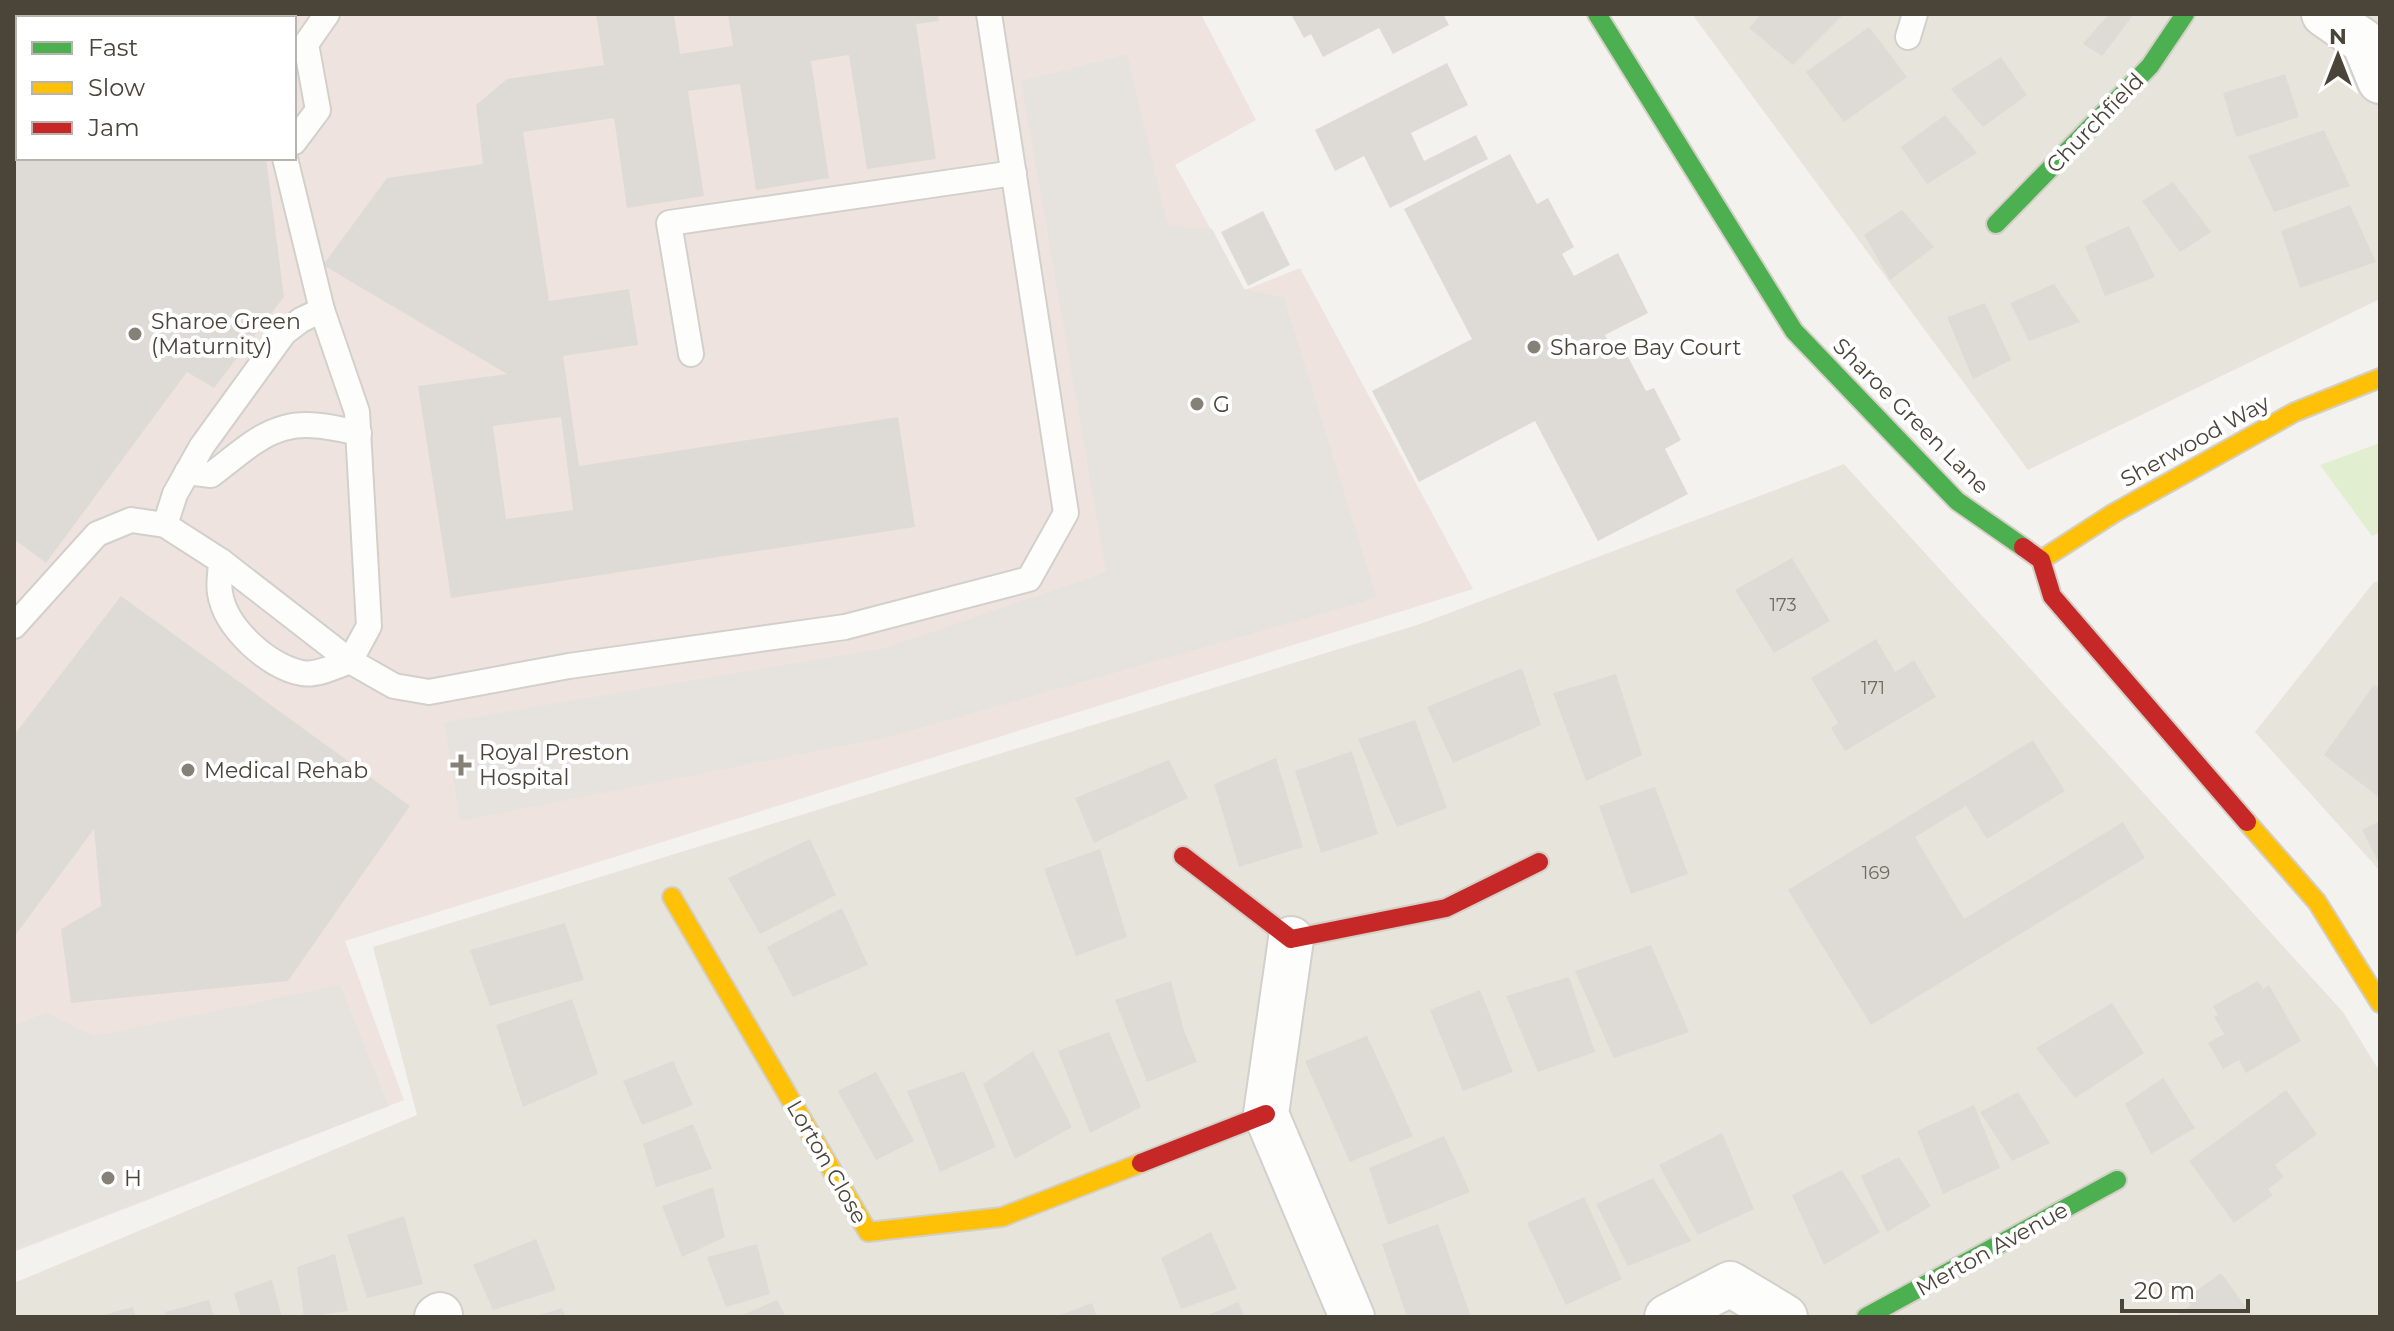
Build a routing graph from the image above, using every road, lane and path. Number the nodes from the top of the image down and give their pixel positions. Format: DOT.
graph roads {
  1 [pos="327,14"];
  2 [pos="989,14"];
  3 [pos="1597,14"];
  4 [pos="2185,14"];
  5 [pos="2324,14"];
  6 [pos="300,42"];
  7 [pos="2375,54"];
  8 [pos="296,139"];
  9 [pos="285,160"];
  10 [pos="1014,173"];
  11 [pos="1996,224"];
  12 [pos="322,310"];
  13 [pos="691,354"];
  14 [pos="2380,378"];
  15 [pos="359,433"];
  16 [pos="187,472"];
  17 [pos="165,525"];
  18 [pos="2041,560"];
  19 [pos="221,561"];
  20 [pos="14,626"];
  21 [pos="350,661"];
  22 [pos="1183,856"];
  23 [pos="1539,862"];
  24 [pos="672,897"];
  25 [pos="1291,939"];
  26 [pos="2380,1003"];
  27 [pos="1266,1114"];
  28 [pos="2117,1180"];
  29 [pos="1352,1317"];
  30 [pos="1667,1317"];
  31 [pos="1785,1317"];
  32 [pos="1866,1317"];
  1 -- 6 [label="lane"];
  2 -- 10 [label="lane"];
  3 -- 18 [label="street, Sharoe Green Lane"];
  4 -- 11 [label="street, Churchfield"];
  5 -- 7 [label="street"];
  6 -- 8 [label="lane"];
  9 -- 12 [label="lane"];
  10 -- 13 [label="lane"];
  10 -- 21 [label="lane"];
  12 -- 15 [label="lane"];
  12 -- 16 [label="lane"];
  14 -- 18 [label="street, Sherwood Way"];
  15 -- 16 [label="lane"];
  15 -- 21 [label="lane"];
  16 -- 17 [label="lane"];
  17 -- 19 [label="lane"];
  17 -- 20 [label="lane"];
  18 -- 26 [label="street"];
  19 -- 21 [label="lane"];
  19 -- 21 [label="lane"];
  22 -- 25 [label="street"];
  23 -- 25 [label="street"];
  24 -- 27 [label="street, Lorton Close"];
  25 -- 27 [label="street"];
  27 -- 29 [label="street"];
  28 -- 32 [label="street, Merton Avenue"];
  30 -- 31 [label="street"];
}
